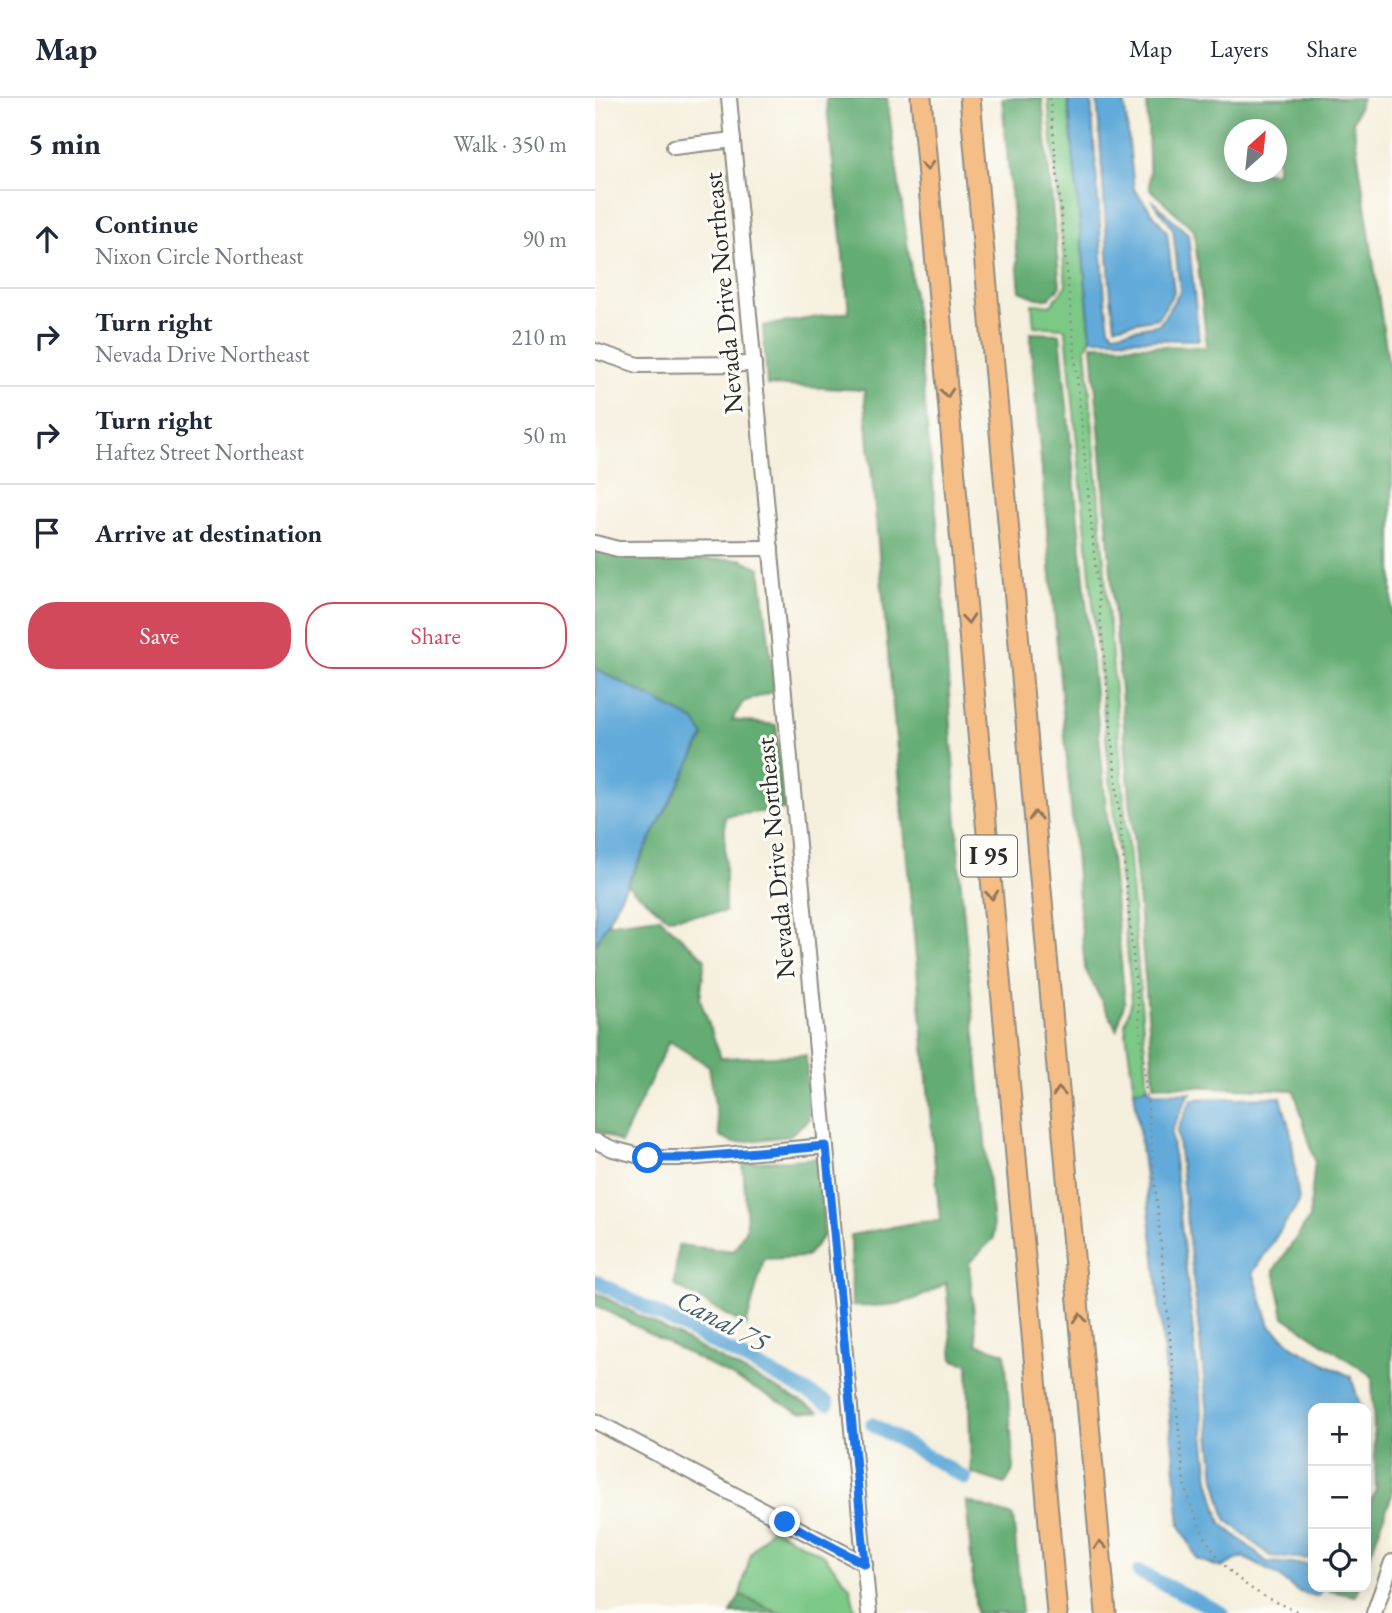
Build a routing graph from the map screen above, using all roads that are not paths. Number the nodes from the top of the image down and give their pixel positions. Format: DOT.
graph roads {
  1 [pos="729,98"];
  2 [pos="921,98"];
  3 [pos="970,98"];
  4 [pos="733,140"];
  5 [pos="674,147"];
  6 [pos="595,351"];
  7 [pos="754,364"];
  8 [pos="595,543"];
  9 [pos="771,548"];
  10 [pos="595,1140"];
  11 [pos="826,1146"];
  12 [pos="595,1421"];
  13 [pos="1392,1562"];
  14 [pos="865,1564"];
  15 [pos="869,1613"];
  16 [pos="1057,1613"];
  17 [pos="1106,1613"];
  18 [pos="1374,1613"];
  1 -- 4 [label="street, Nevada Drive Northeast"];
  2 -- 16 [label="highway, I 95, one-way"];
  17 -- 3 [label="highway, I 95, one-way"];
  4 -- 5 [label="street"];
  4 -- 7 [label="street, Nevada Drive Northeast"];
  6 -- 7 [label="street"];
  7 -- 9 [label="street, Nevada Drive Northeast"];
  8 -- 9 [label="street"];
  9 -- 11 [label="street, Nevada Drive Northeast"];
  10 -- 11 [label="street"];
  11 -- 14 [label="street, Nevada Drive Northeast"];
  12 -- 14 [label="street"];
  13 -- 18 [label="street"];
  14 -- 15 [label="street, Nevada Drive Northeast"];
}
